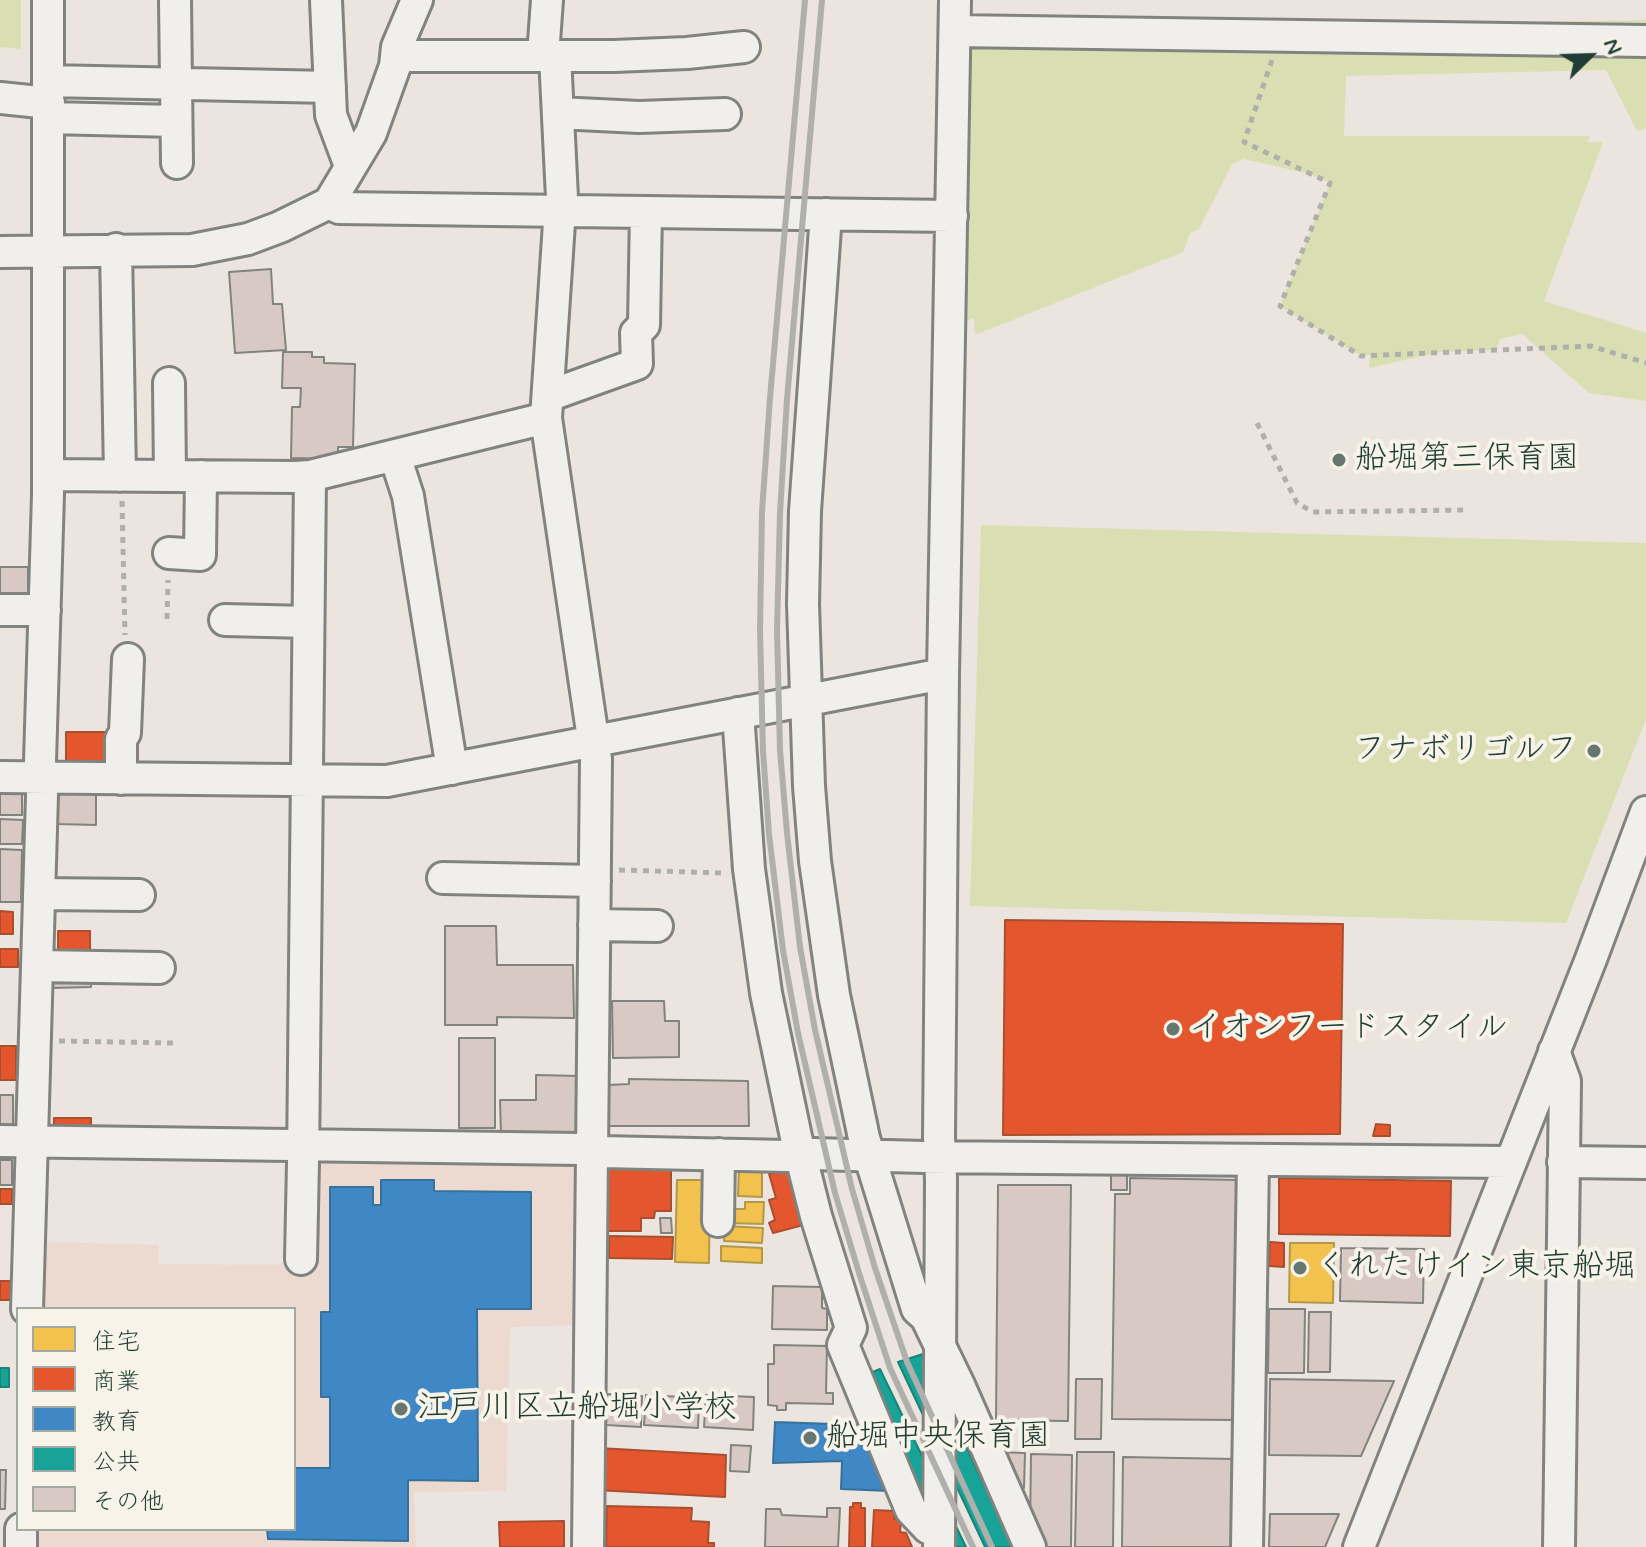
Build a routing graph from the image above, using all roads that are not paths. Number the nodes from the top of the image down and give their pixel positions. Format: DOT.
graph roads {
  1 [pos="48,0"];
  2 [pos="175,0"];
  3 [pos="326,0"];
  4 [pos="417,0"];
  5 [pos="547,0"];
  6 [pos="955,0"];
  7 [pos="955,31"];
  8 [pos="1646,41"];
  9 [pos="744,47"];
  10 [pos="396,56"];
  11 [pos="549,56"];
  12 [pos="176,84"];
  13 [pos="330,87"];
  14 [pos="0,98"];
  15 [pos="48,101"];
  16 [pos="558,113"];
  17 [pos="725,114"];
  18 [pos="176,121"];
  19 [pos="177,163"];
  20 [pos="350,166"];
  21 [pos="329,203"];
  22 [pos="560,211"];
  23 [pos="646,212"];
  24 [pos="826,214"];
  25 [pos="952,216"];
  26 [pos="116,249"];
  27 [pos="48,251"];
  28 [pos="0,252"];
  29 [pos="169,383"];
  30 [pos="547,407"];
  31 [pos="395,456"];
  32 [pos="48,475"];
  33 [pos="120,476"];
  34 [pos="170,476"];
  35 [pos="201,476"];
  36 [pos="310,476"];
  37 [pos="169,553"];
  38 [pos="0,610"];
  39 [pos="45,610"];
  40 [pos="225,620"];
  41 [pos="308,622"];
  42 [pos="128,659"];
  43 [pos="943,674"];
  44 [pos="805,700"];
  45 [pos="738,713"];
  46 [pos="594,741"];
  47 [pos="452,769"];
  48 [pos="0,777"];
  49 [pos="41,778"];
  50 [pos="121,779"];
  51 [pos="307,780"];
  52 [pos="1646,812"];
  53 [pos="595,876"];
  54 [pos="443,878"];
  55 [pos="39,894"];
  56 [pos="139,895"];
  57 [pos="594,925"];
  58 [pos="657,926"];
  59 [pos="37,966"];
  60 [pos="159,968"];
  61 [pos="1554,1051"];
  62 [pos="0,1141"];
  63 [pos="32,1142"];
  64 [pos="303,1145"];
  65 [pos="592,1151"];
  66 [pos="719,1154"];
  67 [pos="800,1155"];
  68 [pos="869,1155"];
  69 [pos="939,1157"];
  70 [pos="1253,1160"];
  71 [pos="1510,1162"];
  72 [pos="1563,1162"];
  73 [pos="1646,1163"];
  74 [pos="718,1221"];
  75 [pos="301,1259"];
  76 [pos="27,1307"];
  77 [pos="940,1347"];
  78 [pos="939,1538"];
  79 [pos="588,1547"];
  80 [pos="1030,1547"];
  81 [pos="1247,1547"];
  82 [pos="1359,1547"];
  83 [pos="1559,1547"];
  1 -- 15 [label="street"];
  2 -- 12 [label="street"];
  3 -- 13 [label="street"];
  4 -- 10 [label="street"];
  5 -- 11 [label="street"];
  6 -- 7 [label="street"];
  7 -- 8 [label="street"];
  7 -- 25 [label="street"];
  9 -- 11 [label="street"];
  10 -- 11 [label="street"];
  10 -- 20 [label="street"];
  11 -- 16 [label="street"];
  12 -- 13 [label="street"];
  12 -- 15 [label="street"];
  12 -- 18 [label="street"];
  13 -- 20 [label="street"];
  14 -- 15 [label="street"];
  15 -- 18 [label="street"];
  15 -- 27 [label="street"];
  16 -- 17 [label="street"];
  16 -- 22 [label="street"];
  18 -- 19 [label="street"];
  20 -- 21 [label="street"];
  21 -- 22 [label="street"];
  21 -- 26 [label="street"];
  22 -- 23 [label="street"];
  22 -- 30 [label="street"];
  23 -- 24 [label="street"];
  23 -- 30 [label="street"];
  24 -- 25 [label="street"];
  24 -- 44 [label="street"];
  25 -- 43 [label="street"];
  26 -- 27 [label="street"];
  26 -- 33 [label="street"];
  27 -- 28 [label="street"];
  27 -- 32 [label="street"];
  29 -- 34 [label="street"];
  30 -- 31 [label="street"];
  30 -- 46 [label="street"];
  31 -- 36 [label="street"];
  31 -- 47 [label="street"];
  32 -- 33 [label="street"];
  32 -- 39 [label="street"];
  33 -- 34 [label="street"];
  34 -- 35 [label="street"];
  35 -- 36 [label="street"];
  35 -- 37 [label="street"];
  36 -- 41 [label="street"];
  38 -- 39 [label="street"];
  39 -- 49 [label="street"];
  40 -- 41 [label="street"];
  41 -- 51 [label="street"];
  42 -- 50 [label="street"];
  43 -- 44 [label="street"];
  43 -- 69 [label="street"];
  44 -- 45 [label="street"];
  44 -- 68 [label="street"];
  45 -- 46 [label="street"];
  45 -- 67 [label="street"];
  46 -- 47 [label="street"];
  46 -- 53 [label="street"];
  47 -- 51 [label="street"];
  48 -- 49 [label="street"];
  49 -- 50 [label="street"];
  49 -- 55 [label="street"];
  50 -- 51 [label="street"];
  51 -- 64 [label="street"];
  52 -- 61 [label="street"];
  53 -- 54 [label="street"];
  53 -- 57 [label="street"];
  55 -- 56 [label="street"];
  55 -- 59 [label="street"];
  57 -- 58 [label="street"];
  57 -- 65 [label="street"];
  59 -- 60 [label="street"];
  59 -- 63 [label="street"];
  61 -- 71 [label="street"];
  61 -- 72 [label="street"];
  62 -- 63 [label="street"];
  63 -- 64 [label="street"];
  63 -- 76 [label="street"];
  64 -- 65 [label="street"];
  64 -- 75 [label="street"];
  65 -- 66 [label="street"];
  65 -- 79 [label="street"];
  66 -- 67 [label="street"];
  66 -- 74 [label="street"];
  67 -- 68 [label="street"];
  67 -- 78 [label="street"];
  68 -- 69 [label="street"];
  68 -- 77 [label="street"];
  69 -- 70 [label="street"];
  69 -- 77 [label="street"];
  70 -- 71 [label="street"];
  70 -- 81 [label="street"];
  71 -- 82 [label="street"];
  72 -- 73 [label="street"];
  72 -- 83 [label="street"];
  77 -- 78 [label="street"];
  77 -- 80 [label="street"];
}
